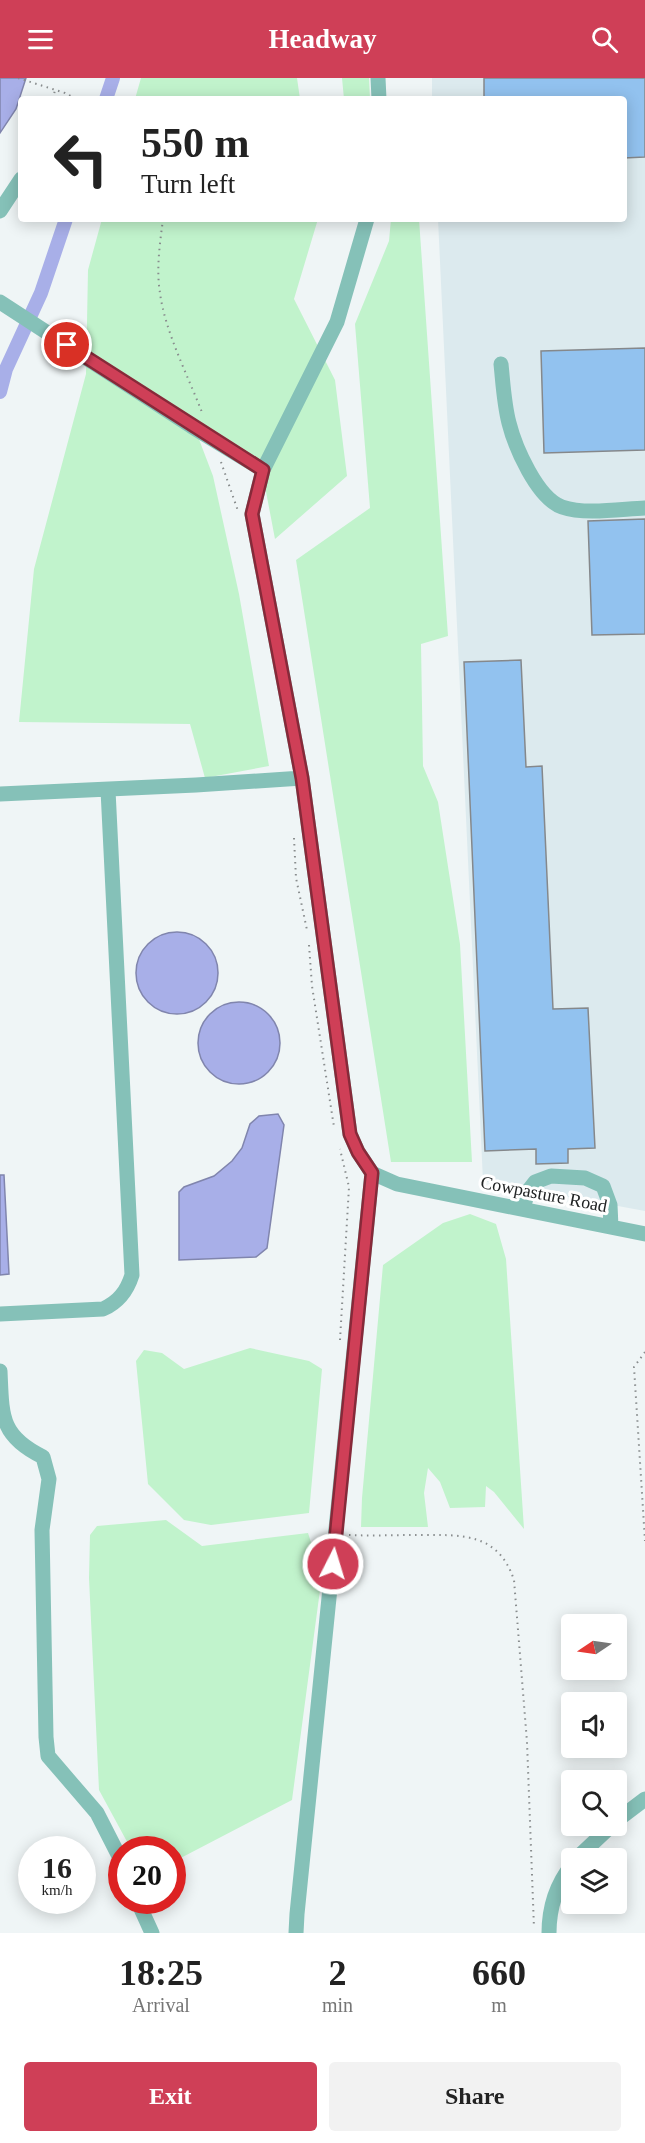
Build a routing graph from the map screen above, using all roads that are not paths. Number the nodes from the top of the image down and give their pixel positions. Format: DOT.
graph roads {
  1 [pos="378,78"];
  2 [pos="379,96"];
  3 [pos="18,184"];
  4 [pos="0,211"];
  5 [pos="366,222"];
  6 [pos="6,306"];
  7 [pos="501,364"];
  8 [pos="263,470"];
  9 [pos="645,508"];
  10 [pos="302,778"];
  11 [pos="108,790"];
  12 [pos="0,794"];
  13 [pos="372,1173"];
  14 [pos="523,1209"];
  15 [pos="611,1227"];
  16 [pos="645,1234"];
  17 [pos="0,1314"];
  18 [pos="0,1371"];
  19 [pos="645,1799"];
  20 [pos="627,1813"];
  21 [pos="109,1836"];
  22 [pos="600,1836"];
  23 [pos="588,1848"];
  24 [pos="561,1882"];
  25 [pos="143,1914"];
  26 [pos="152,1933"];
  27 [pos="296,1933"];
  28 [pos="549,1933"];
  1 -- 2 [label="street"];
  3 -- 4 [label="street"];
  5 -- 8 [label="street"];
  6 -- 8 [label="street"];
  7 -- 9 [label="street"];
  8 -- 10 [label="street"];
  10 -- 11 [label="street"];
  10 -- 13 [label="street"];
  11 -- 12 [label="street"];
  11 -- 17 [label="street"];
  13 -- 14 [label="street, Cowpasture Road"];
  13 -- 27 [label="street"];
  14 -- 15 [label="street, Cowpasture Road"];
  14 -- 15 [label="street"];
  15 -- 16 [label="street, Cowpasture Road"];
  18 -- 21 [label="street"];
  19 -- 20 [label="street"];
  22 -- 23 [label="street"];
  24 -- 28 [label="street"];
  25 -- 26 [label="street"];
}
